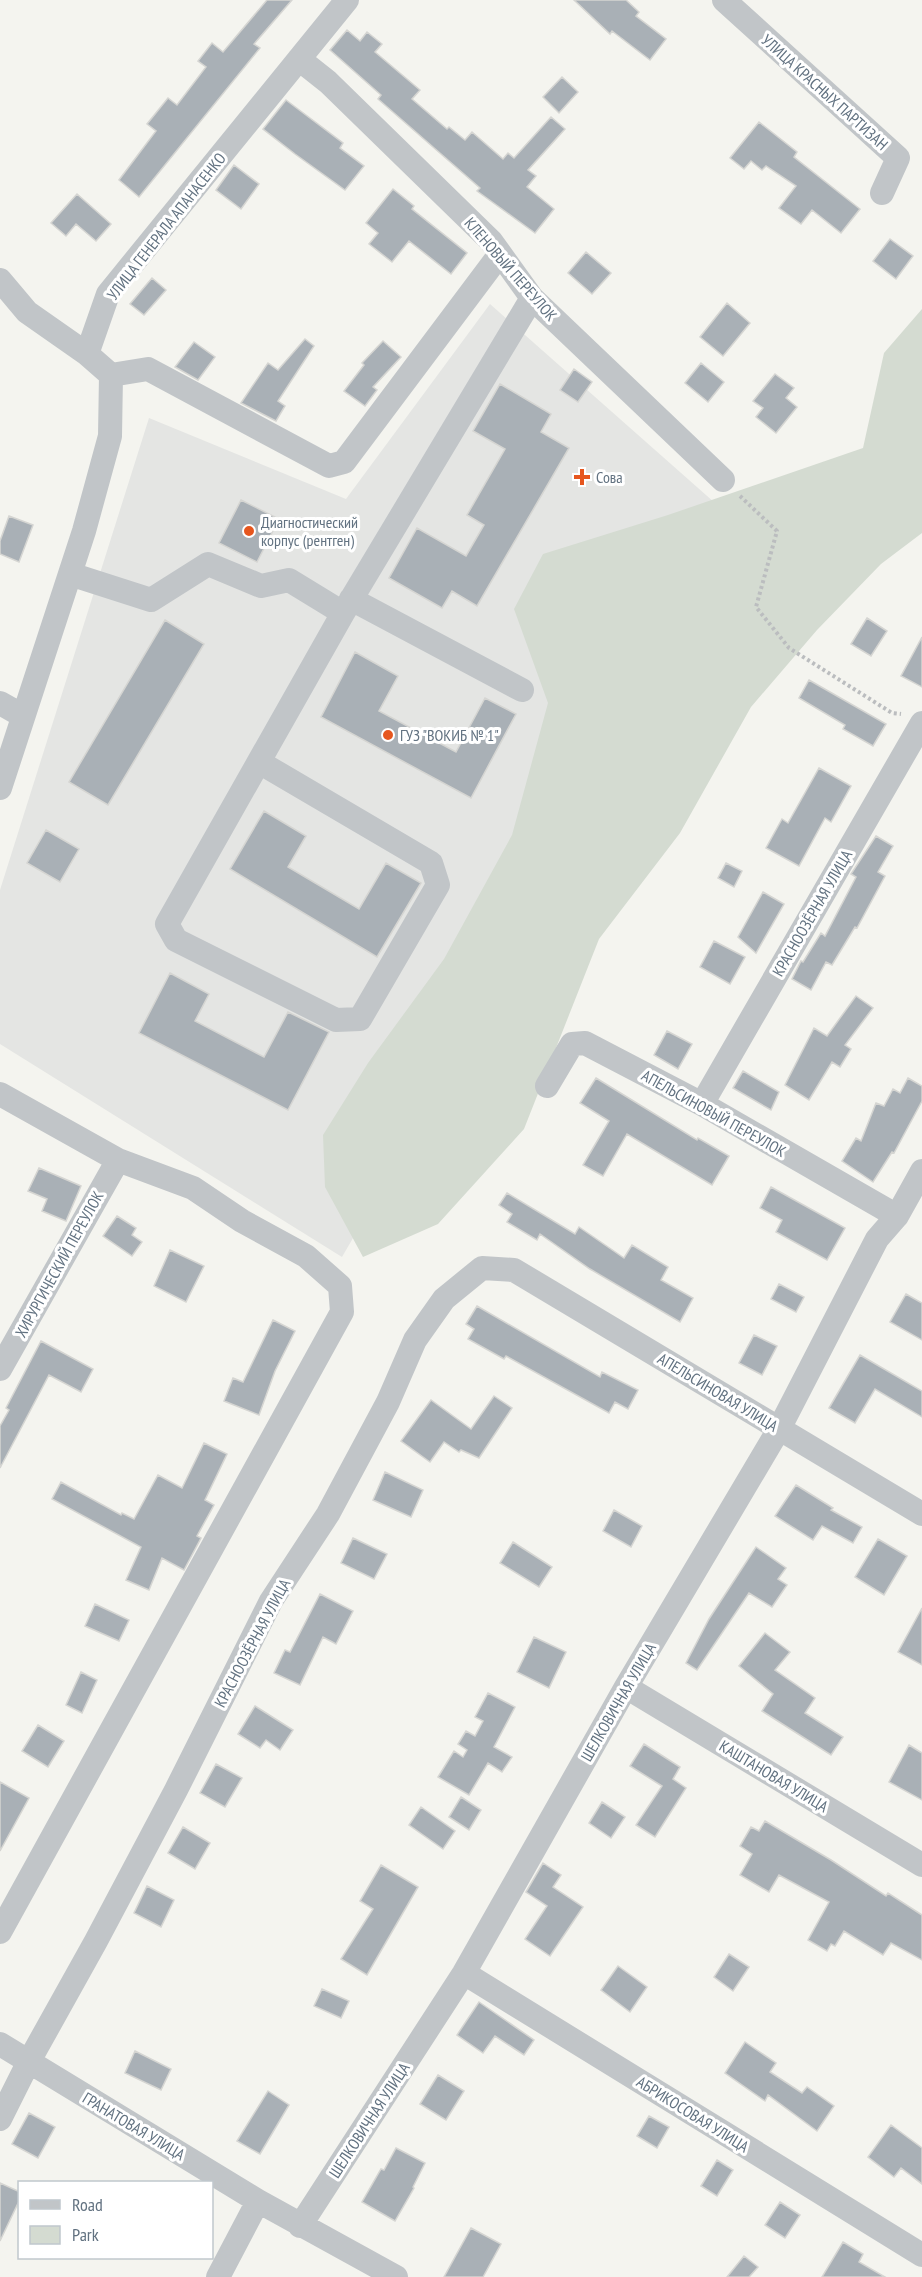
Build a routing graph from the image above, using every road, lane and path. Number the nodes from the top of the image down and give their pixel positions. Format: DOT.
graph roads {
  1 [pos="347,0"];
  2 [pos="724,0"];
  3 [pos="299,58"];
  4 [pos="882,193"];
  5 [pos="500,254"];
  6 [pos="0,280"];
  7 [pos="532,298"];
  8 [pos="87,354"];
  9 [pos="111,375"];
  10 [pos="723,480"];
  11 [pos="70,574"];
  12 [pos="347,606"];
  13 [pos="522,690"];
  14 [pos="0,703"];
  15 [pos="23,716"];
  16 [pos="917,720"];
  17 [pos="259,762"];
  18 [pos="0,789"];
  19 [pos="547,1086"];
  20 [pos="0,1094"];
  21 [pos="702,1104"];
  22 [pos="118,1160"];
  23 [pos="922,1172"];
  24 [pos="897,1216"];
  25 [pos="514,1270"];
  26 [pos="0,1369"];
  27 [pos="779,1429"];
  28 [pos="922,1514"];
  29 [pos="626,1687"];
  30 [pos="922,1865"];
  31 [pos="0,1932"];
  32 [pos="464,1973"];
  33 [pos="0,2044"];
  34 [pos="28,2063"];
  35 [pos="0,2119"];
  36 [pos="258,2201"];
  37 [pos="300,2226"];
  38 [pos="922,2255"];
  39 [pos="218,2277"];
  40 [pos="396,2277"];
  1 -- 3 [label="street, УЛИЦА ГЕНЕРАЛА АПАНАСЕНКО"];
  2 -- 4 [label="street, УЛИЦА КРАСНЫХ ПАРТИЗАН"];
  3 -- 5 [label="street, КЛЕНОВЫЙ ПЕРЕУЛОК"];
  3 -- 8 [label="street, УЛИЦА ГЕНЕРАЛА АПАНАСЕНКО"];
  5 -- 7 [label="street, КЛЕНОВЫЙ ПЕРЕУЛОК"];
  5 -- 9 [label="street"];
  6 -- 8 [label="street"];
  7 -- 10 [label="street, КЛЕНОВЫЙ ПЕРЕУЛОК"];
  7 -- 12 [label="street"];
  8 -- 9 [label="street"];
  9 -- 11 [label="street"];
  10 -- 16 [label="path"];
  11 -- 12 [label="street"];
  11 -- 15 [label="street"];
  12 -- 13 [label="street"];
  12 -- 17 [label="street"];
  14 -- 15 [label="street"];
  15 -- 18 [label="street"];
  16 -- 21 [label="street, КРАСНООЗЁРНАЯ УЛИЦА"];
  17 -- 17 [label="street"];
  19 -- 21 [label="street, АПЕЛЬСИНОВЫЙ ПЕРЕУЛОК"];
  20 -- 22 [label="street"];
  21 -- 24 [label="street, АПЕЛЬСИНОВЫЙ ПЕРЕУЛОК"];
  22 -- 26 [label="street, ХИРУРГИЧЕСКИЙ ПЕРЕУЛОК"];
  22 -- 31 [label="street"];
  23 -- 24 [label="street, ШЕЛКОВИЧНАЯ УЛИЦА"];
  24 -- 27 [label="street, ШЕЛКОВИЧНАЯ УЛИЦА"];
  25 -- 27 [label="street, АПЕЛЬСИНОВАЯ УЛИЦА"];
  25 -- 34 [label="street, КРАСНООЗЁРНАЯ УЛИЦА"];
  27 -- 28 [label="street, АПЕЛЬСИНОВАЯ УЛИЦА"];
  27 -- 29 [label="street, ШЕЛКОВИЧНАЯ УЛИЦА"];
  29 -- 30 [label="street, КАШТАНОВАЯ УЛИЦА"];
  29 -- 32 [label="street, ШЕЛКОВИЧНАЯ УЛИЦА"];
  32 -- 37 [label="street, ШЕЛКОВИЧНАЯ УЛИЦА"];
  32 -- 38 [label="street, АБРИКОСОВАЯ УЛИЦА"];
  33 -- 34 [label="street, ГРАНАТОВАЯ УЛИЦА"];
  34 -- 35 [label="street, КРАСНООЗЁРНАЯ УЛИЦА"];
  34 -- 36 [label="street, ГРАНАТОВАЯ УЛИЦА"];
  36 -- 37 [label="street, ГРАНАТОВАЯ УЛИЦА"];
  36 -- 39 [label="street"];
  37 -- 40 [label="street, ГРАНАТОВАЯ УЛИЦА"];
}
